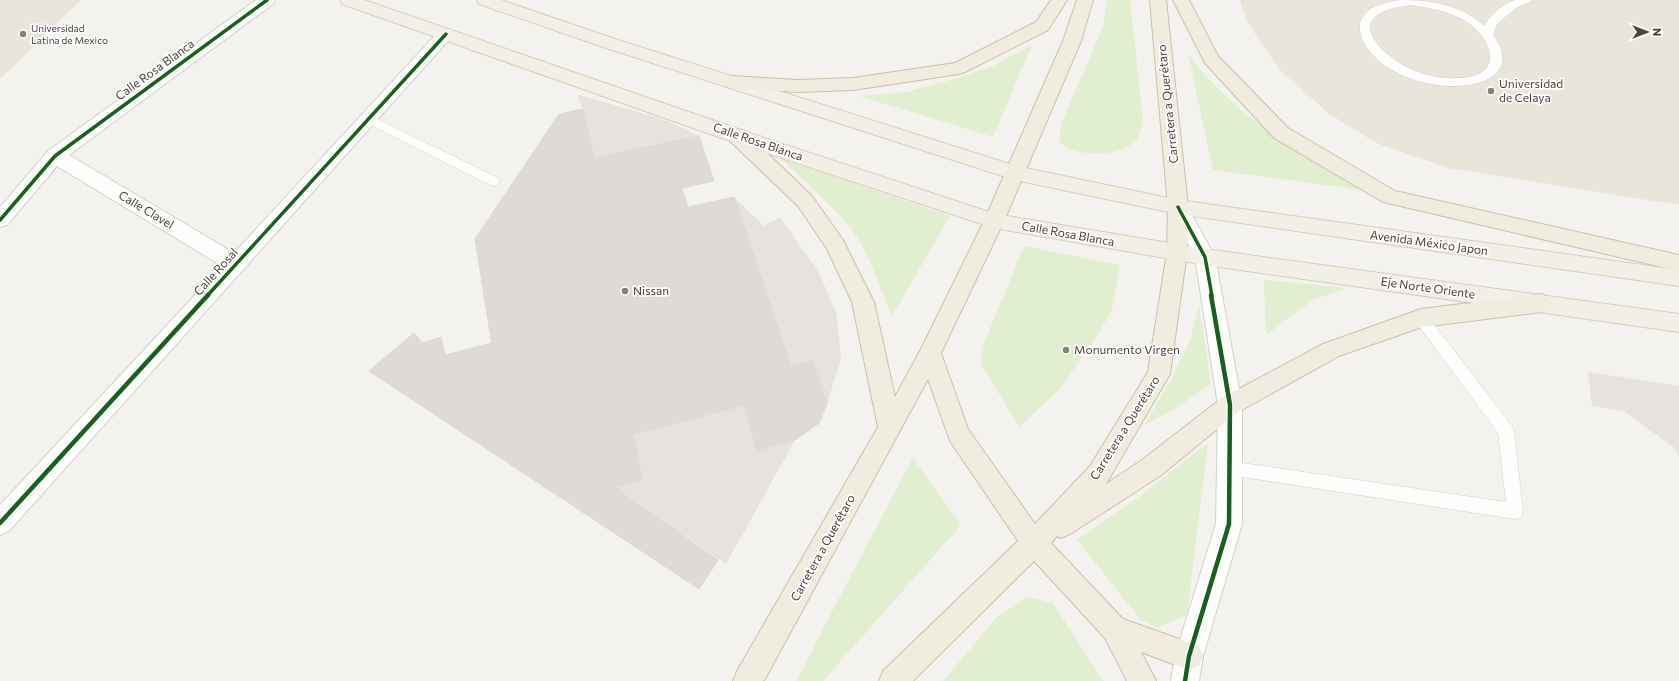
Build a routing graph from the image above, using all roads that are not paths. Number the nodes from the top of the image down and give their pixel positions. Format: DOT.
graph roads {
  1 [pos="267,0"];
  2 [pos="348,0"];
  3 [pos="485,0"];
  4 [pos="1060,0"];
  5 [pos="1085,0"];
  6 [pos="1158,0"];
  7 [pos="1181,0"];
  8 [pos="1526,0"];
  9 [pos="446,34"];
  10 [pos="1488,34"];
  11 [pos="732,82"];
  12 [pos="369,119"];
  13 [pos="737,136"];
  14 [pos="55,156"];
  15 [pos="1015,173"];
  16 [pos="493,181"];
  17 [pos="1178,207"];
  18 [pos="0,220"];
  19 [pos="994,221"];
  20 [pos="1177,252"];
  21 [pos="1205,257"];
  22 [pos="236,264"];
  23 [pos="1679,264"];
  24 [pos="1679,278"];
  25 [pos="1541,303"];
  26 [pos="1421,318"];
  27 [pos="1679,323"];
  28 [pos="930,353"];
  29 [pos="1230,405"];
  30 [pos="890,428"];
  31 [pos="1229,468"];
  32 [pos="0,523"];
  33 [pos="1034,543"];
  34 [pos="1114,629"];
  35 [pos="1187,668"];
  36 [pos="747,681"];
  37 [pos="893,681"];
  38 [pos="1142,681"];
  1 -- 14 [label="street, Calle Rosa Blanca"];
  2 -- 9 [label="main road, Calle Rosa Blanca"];
  3 -- 11 [label="main road"];
  4 -- 11 [label="highway"];
  5 -- 15 [label="highway, Carretera a Querétaro"];
  6 -- 17 [label="highway, Carretera a Querétaro"];
  7 -- 23 [label="highway"];
  8 -- 10 [label="lane"];
  9 -- 12 [label="street, Calle Rosal"];
  9 -- 13 [label="main road, Calle Rosa Blanca"];
  10 -- 10 [label="lane"];
  11 -- 15 [label="main road"];
  12 -- 16 [label="lane"];
  12 -- 22 [label="street, Calle Rosal"];
  13 -- 19 [label="main road, Calle Rosa Blanca"];
  13 -- 30 [label="highway"];
  14 -- 18 [label="street, Calle Rosa Blanca"];
  14 -- 22 [label="street, Calle Clavel"];
  15 -- 17 [label="main road"];
  15 -- 19 [label="highway, Carretera a Querétaro"];
  17 -- 20 [label="highway, Carretera a Querétaro"];
  17 -- 21 [label="street"];
  17 -- 24 [label="main road, Avenida México Japon"];
  19 -- 20 [label="main road, Calle Rosa Blanca"];
  19 -- 28 [label="highway, Carretera a Querétaro"];
  20 -- 21 [label="main road, Eje Norte Oriente"];
  20 -- 33 [label="highway, Carretera a Querétaro"];
  21 -- 25 [label="main road, Eje Norte Oriente"];
  21 -- 29 [label="street"];
  22 -- 32 [label="street, Calle Rosal"];
  25 -- 26 [label="highway"];
  25 -- 27 [label="main road, Eje Norte Oriente"];
  26 -- 29 [label="highway"];
  26 -- 31 [label="lane"];
  28 -- 30 [label="highway, Carretera a Querétaro"];
  28 -- 33 [label="highway"];
  29 -- 31 [label="street"];
  29 -- 33 [label="highway"];
  30 -- 36 [label="highway, Carretera a Querétaro"];
  31 -- 35 [label="street"];
  33 -- 34 [label="highway"];
  33 -- 37 [label="highway, Carretera a Querétaro"];
  34 -- 35 [label="highway"];
  34 -- 38 [label="highway"];
}
